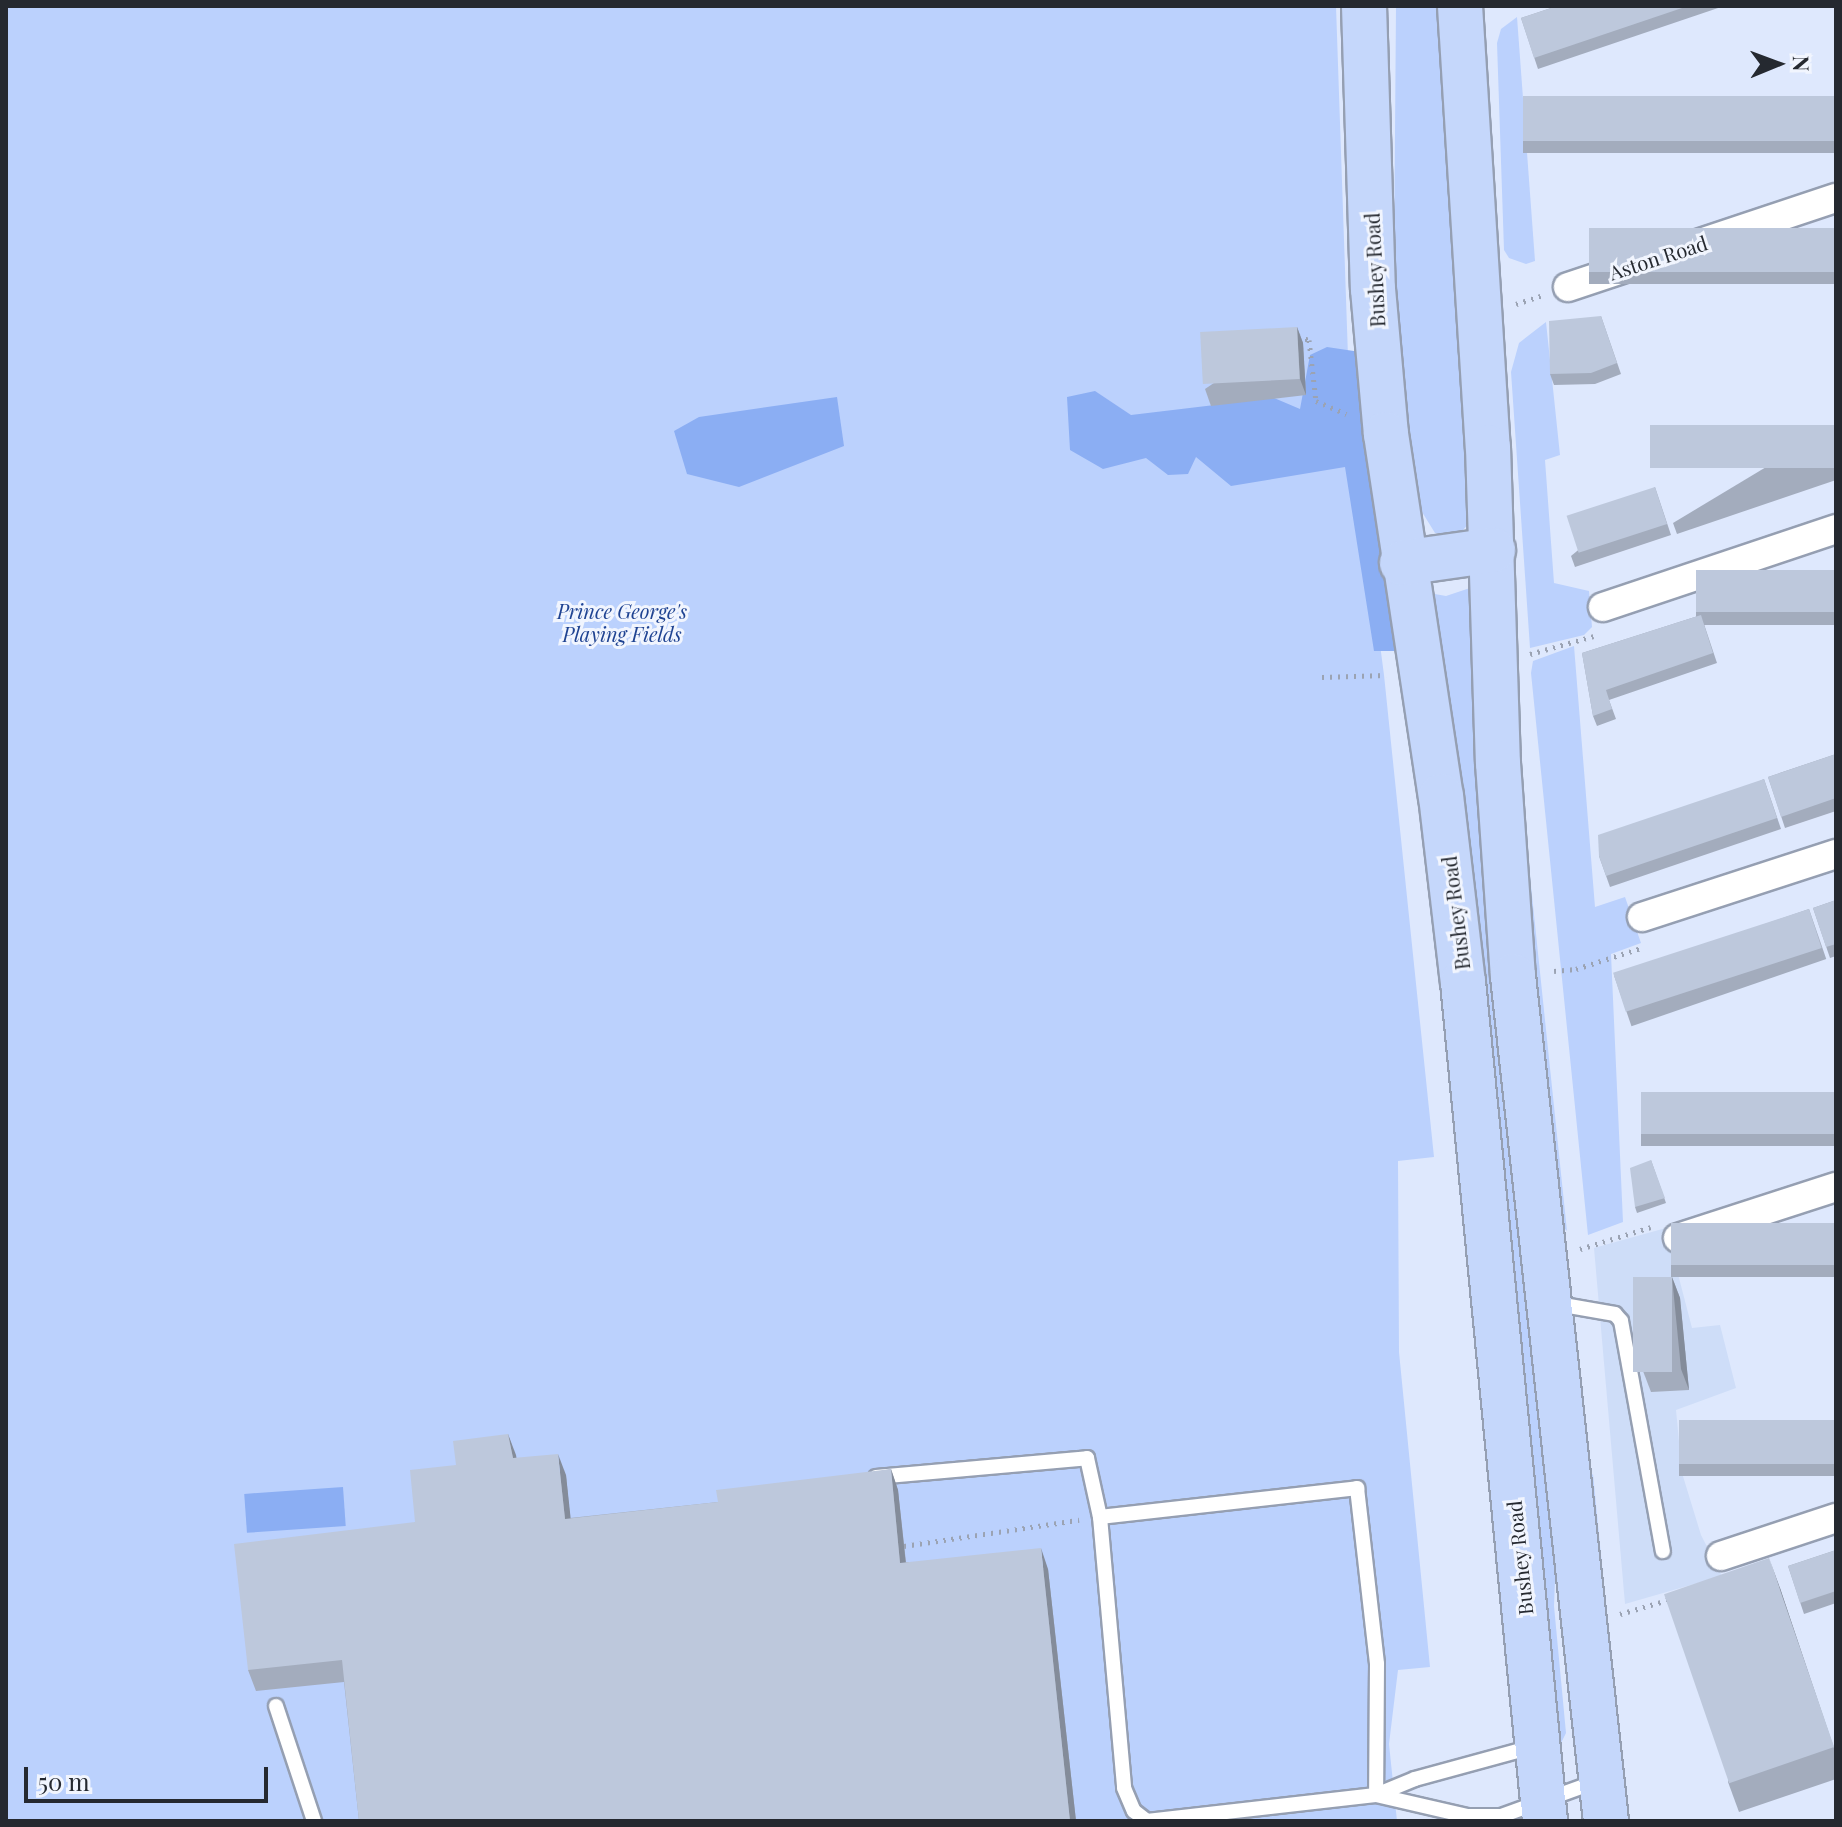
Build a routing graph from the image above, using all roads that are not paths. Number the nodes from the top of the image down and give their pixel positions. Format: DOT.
graph roads {
  1 [pos="1364,6"];
  2 [pos="1460,6"];
  3 [pos="1836,198"];
  4 [pos="1568,287"];
  5 [pos="1836,529"];
  6 [pos="1493,550"];
  7 [pos="1402,563"];
  8 [pos="1603,607"];
  9 [pos="1836,854"];
  10 [pos="1642,917"];
  11 [pos="1836,1187"];
  12 [pos="1678,1238"];
  13 [pos="1548,1303"];
  14 [pos="864,1478"];
  15 [pos="1100,1517"];
  16 [pos="1836,1518"];
  17 [pos="1663,1551"];
  18 [pos="1721,1556"];
  19 [pos="276,1706"];
  20 [pos="1537,1746"];
  21 [pos="1376,1795"];
  22 [pos="1604,1800"];
  23 [pos="1544,1811"];
  24 [pos="314,1821"];
  25 [pos="1147,1821"];
  1 -- 7 [label="main road, Bushey Road"];
  2 -- 6 [label="main road"];
  3 -- 4 [label="street, Aston Road"];
  5 -- 8 [label="street"];
  6 -- 7 [label="main road"];
  6 -- 13 [label="main road"];
  7 -- 20 [label="main road, Bushey Road"];
  9 -- 10 [label="street"];
  11 -- 12 [label="street"];
  13 -- 17 [label="lane"];
  13 -- 22 [label="main road"];
  14 -- 15 [label="lane"];
  15 -- 21 [label="lane"];
  15 -- 25 [label="lane"];
  16 -- 18 [label="street"];
  19 -- 24 [label="lane"];
  20 -- 21 [label="lane"];
  20 -- 23 [label="main road, Bushey Road"];
  21 -- 23 [label="lane"];
  21 -- 25 [label="lane"];
  22 -- 23 [label="lane"];
}
